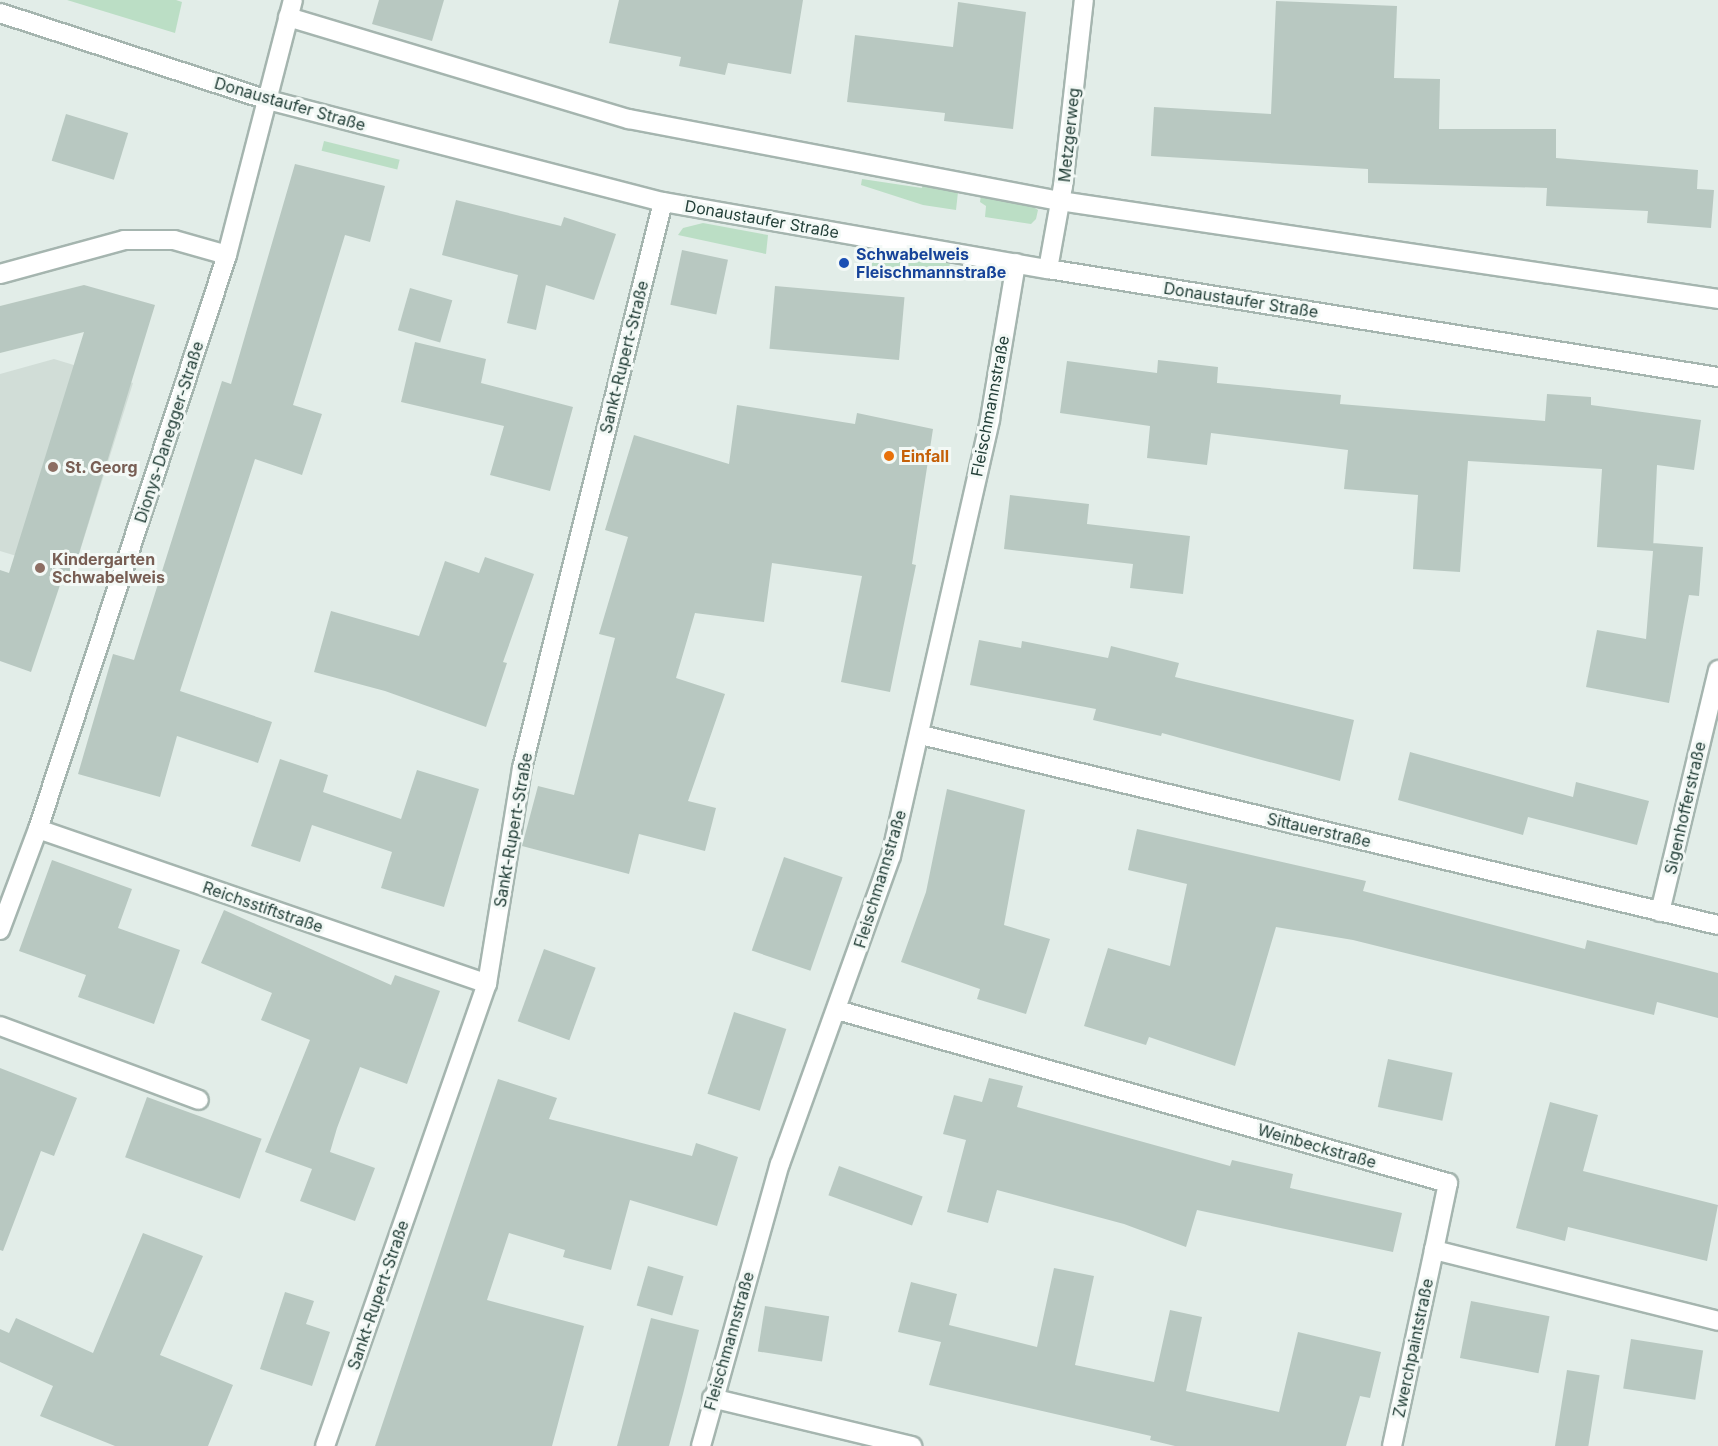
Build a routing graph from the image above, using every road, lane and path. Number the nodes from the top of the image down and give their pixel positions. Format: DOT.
graph roads {
  1 [pos="1084,0"];
  2 [pos="290,9"];
  3 [pos="0,13"];
  4 [pos="268,100"];
  5 [pos="1060,201"];
  6 [pos="663,202"];
  7 [pos="227,255"];
  8 [pos="1016,263"];
  9 [pos="1048,269"];
  10 [pos="0,274"];
  11 [pos="1718,299"];
  12 [pos="1718,377"];
  13 [pos="1718,670"];
  14 [pos="921,735"];
  15 [pos="38,829"];
  16 [pos="6,898"];
  17 [pos="1660,912"];
  18 [pos="1718,925"];
  19 [pos="0,930"];
  20 [pos="487,984"];
  21 [pos="837,1010"];
  22 [pos="0,1026"];
  23 [pos="199,1100"];
  24 [pos="1434,1251"];
  25 [pos="1718,1321"];
  26 [pos="712,1398"];
  27 [pos="325,1446"];
  28 [pos="700,1446"];
  29 [pos="912,1446"];
  30 [pos="1392,1446"];
  1 -- 5 [label="street, Metzgerweg"];
  2 -- 4 [label="street"];
  2 -- 5 [label="street"];
  3 -- 4 [label="street, Donaustaufer Straße"];
  4 -- 6 [label="street, Donaustaufer Straße"];
  4 -- 7 [label="street, Dionys-Danegger-Straße"];
  5 -- 9 [label="street, Metzgerweg"];
  5 -- 11 [label="street"];
  6 -- 8 [label="street, Donaustaufer Straße"];
  6 -- 20 [label="street, Sankt-Rupert-Straße"];
  7 -- 10 [label="street"];
  7 -- 15 [label="street, Dionys-Danegger-Straße"];
  8 -- 9 [label="street, Donaustaufer Straße"];
  8 -- 14 [label="street, Fleischmannstraße"];
  9 -- 12 [label="street, Donaustaufer Straße"];
  13 -- 17 [label="street, Sigenhofferstraße"];
  14 -- 17 [label="street, Sittauerstraße"];
  14 -- 21 [label="street, Fleischmannstraße"];
  15 -- 16 [label="street, Dionys-Danegger-Straße"];
  15 -- 20 [label="street, Reichsstiftstraße"];
  16 -- 19 [label="street, Dionys-Danegger-Straße"];
  17 -- 18 [label="street, Sittauerstraße"];
  20 -- 27 [label="street, Sankt-Rupert-Straße"];
  21 -- 24 [label="street, Weinbeckstraße"];
  21 -- 26 [label="street, Fleischmannstraße"];
  22 -- 23 [label="street"];
  24 -- 25 [label="street"];
  24 -- 30 [label="street, Zwerchpaintstraße"];
  26 -- 28 [label="street, Fleischmannstraße"];
  26 -- 29 [label="street"];
}
